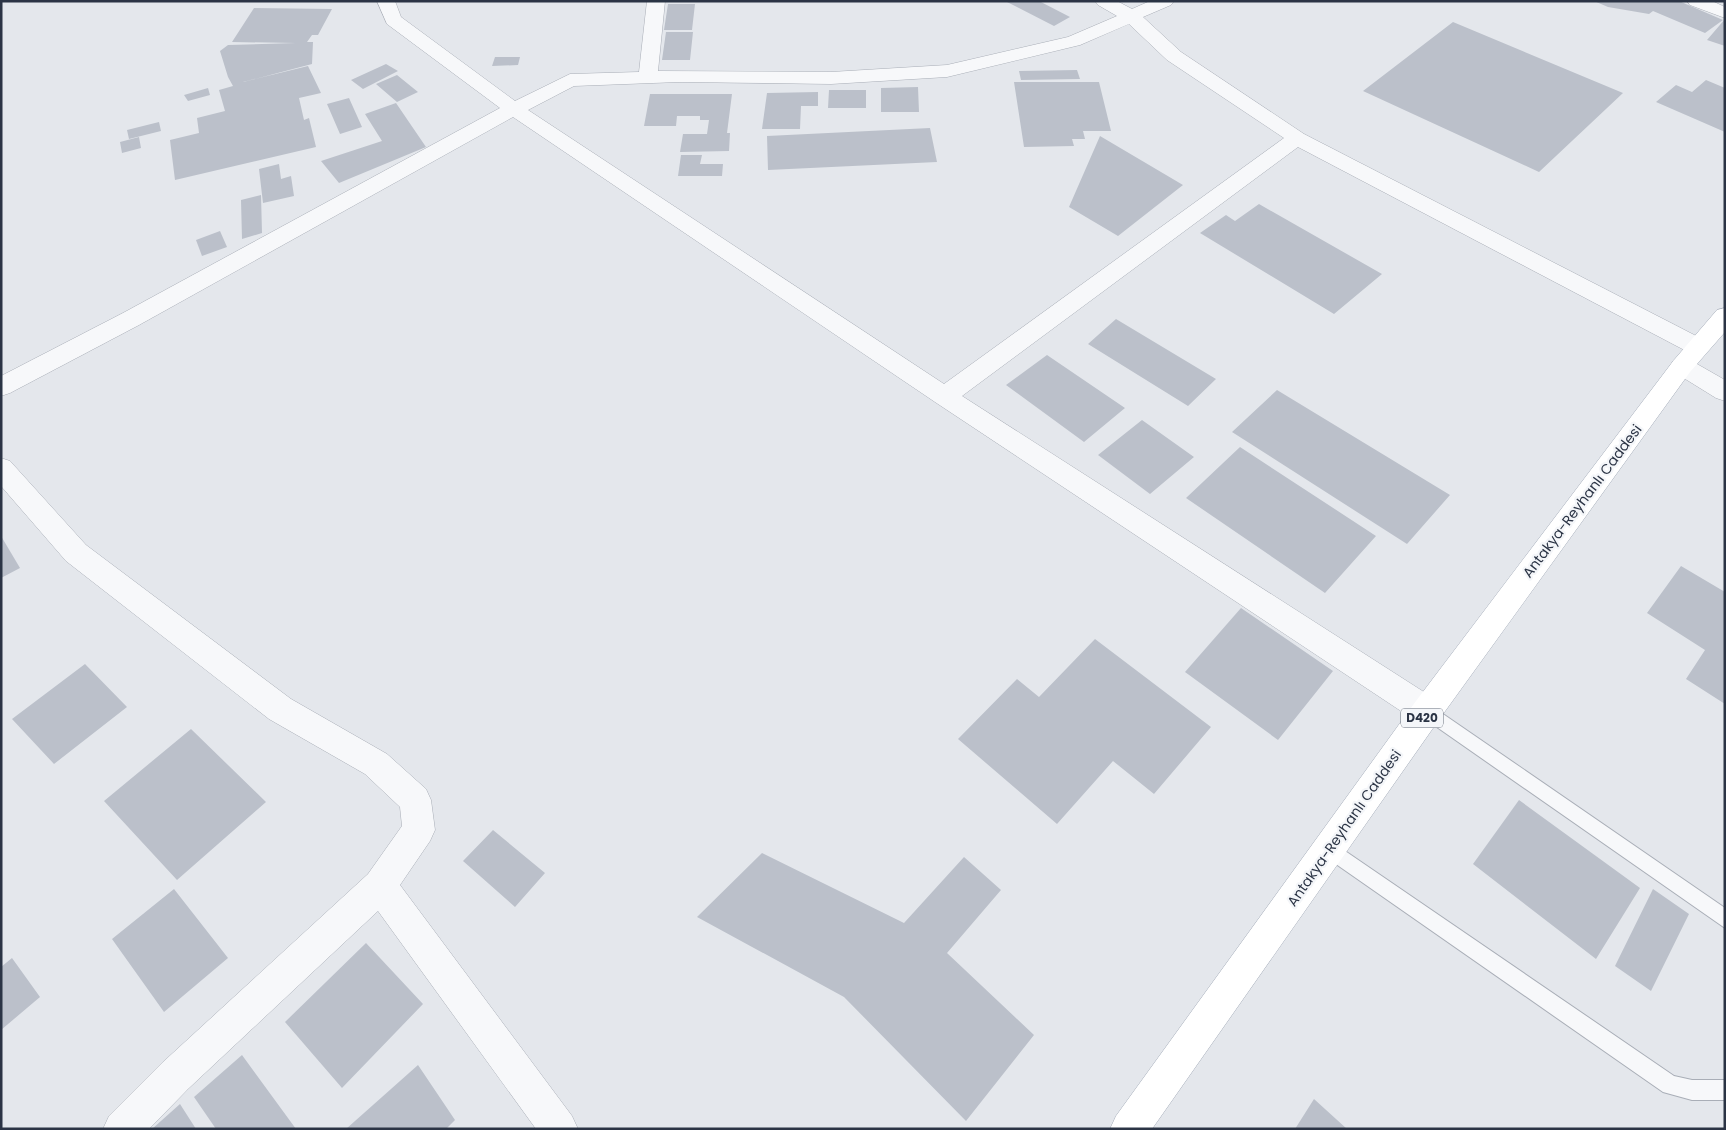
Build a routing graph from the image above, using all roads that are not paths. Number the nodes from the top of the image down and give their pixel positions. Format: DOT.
graph roads {
  1 [pos="386,1"];
  2 [pos="656,1"];
  3 [pos="1104,1"];
  4 [pos="1165,1"];
  5 [pos="1696,1"];
  6 [pos="1725,13"];
  7 [pos="1131,16"];
  8 [pos="648,77"];
  9 [pos="515,110"];
  10 [pos="1297,138"];
  11 [pos="1725,316"];
  12 [pos="1690,356"];
  13 [pos="1,388"];
  14 [pos="1725,392"];
  15 [pos="944,396"];
  16 [pos="1,468"];
  17 [pos="1427,711"];
  18 [pos="1329,849"];
  19 [pos="380,886"];
  20 [pos="1725,919"];
  21 [pos="1725,1090"];
  22 [pos="122,1129"];
  23 [pos="559,1129"];
  24 [pos="1129,1129"];
  1 -- 9 [label="street"];
  2 -- 8 [label="street"];
  3 -- 7 [label="street"];
  4 -- 7 [label="street"];
  5 -- 6 [label="street"];
  7 -- 8 [label="street"];
  7 -- 10 [label="street"];
  8 -- 9 [label="street"];
  9 -- 13 [label="street"];
  9 -- 15 [label="street"];
  10 -- 12 [label="street"];
  10 -- 15 [label="street"];
  11 -- 12 [label="main road, Antakya-Reyhanlı Caddesi / D420"];
  12 -- 14 [label="street"];
  12 -- 17 [label="main road, Antakya-Reyhanlı Caddesi / D420"];
  15 -- 17 [label="street"];
  16 -- 19 [label="street"];
  17 -- 18 [label="main road, Antakya-Reyhanlı Caddesi / D420"];
  17 -- 20 [label="lane"];
  18 -- 21 [label="lane"];
  18 -- 24 [label="main road, Antakya-Reyhanlı Caddesi / D420"];
  19 -- 22 [label="street"];
  19 -- 23 [label="street"];
}
